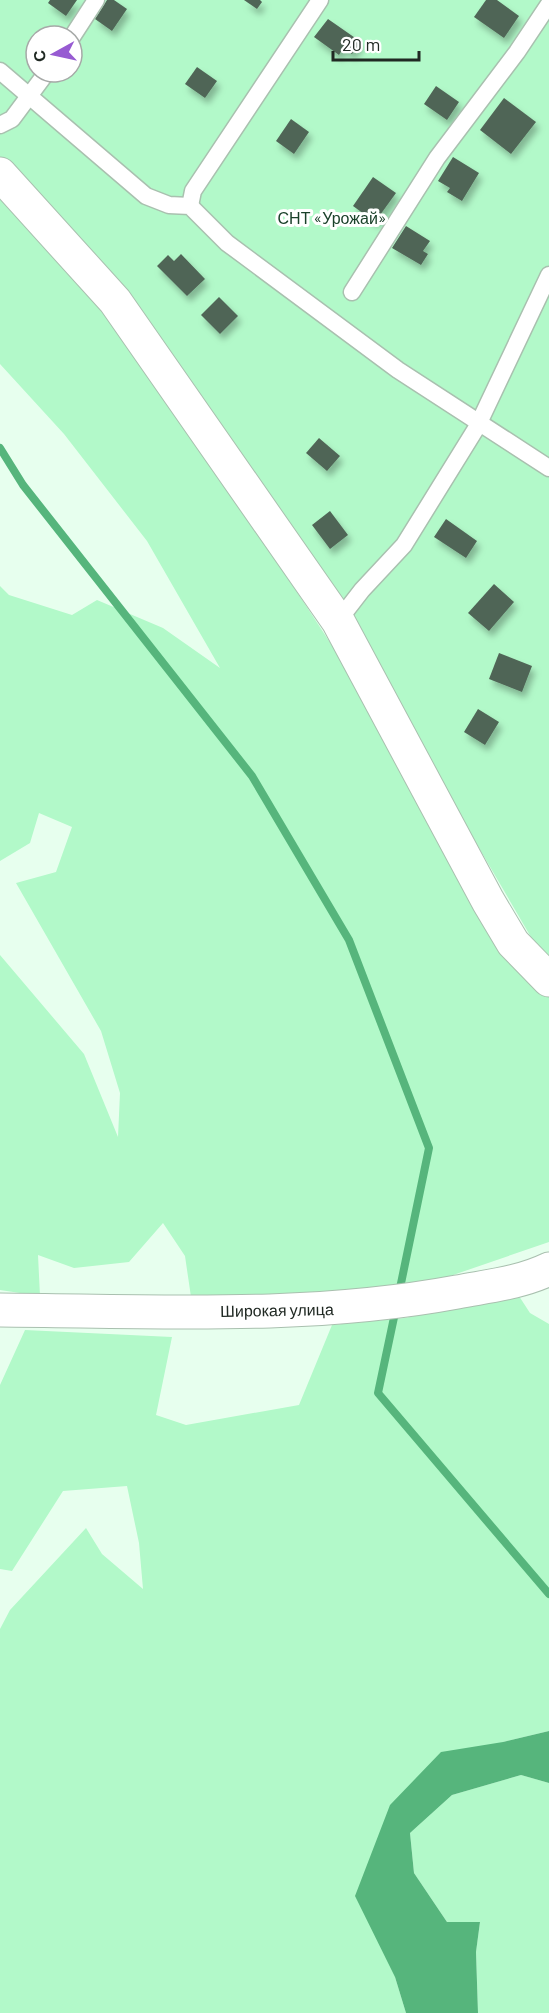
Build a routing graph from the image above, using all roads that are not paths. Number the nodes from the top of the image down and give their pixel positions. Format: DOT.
graph roads {
  1 [pos="96,0"];
  2 [pos="320,0"];
  3 [pos="549,4"];
  4 [pos="80,24"];
  5 [pos="0,70"];
  6 [pos="38,84"];
  7 [pos="29,96"];
  8 [pos="0,125"];
  9 [pos="0,174"];
  10 [pos="190,206"];
  11 [pos="549,275"];
  12 [pos="351,292"];
  13 [pos="479,422"];
  14 [pos="549,468"];
  15 [pos="339,621"];
  16 [pos="549,980"];
  17 [pos="549,1269"];
  18 [pos="0,1310"];
  1 -- 4 [label="lane"];
  2 -- 10 [label="lane"];
  3 -- 12 [label="lane"];
  5 -- 7 [label="lane"];
  6 -- 7 [label="lane"];
  7 -- 8 [label="lane"];
  7 -- 10 [label="lane"];
  9 -- 15 [label="street"];
  10 -- 13 [label="lane"];
  11 -- 13 [label="lane"];
  13 -- 14 [label="lane"];
  13 -- 15 [label="lane"];
  15 -- 16 [label="street"];
  17 -- 18 [label="street, Широкая улица"];
}
